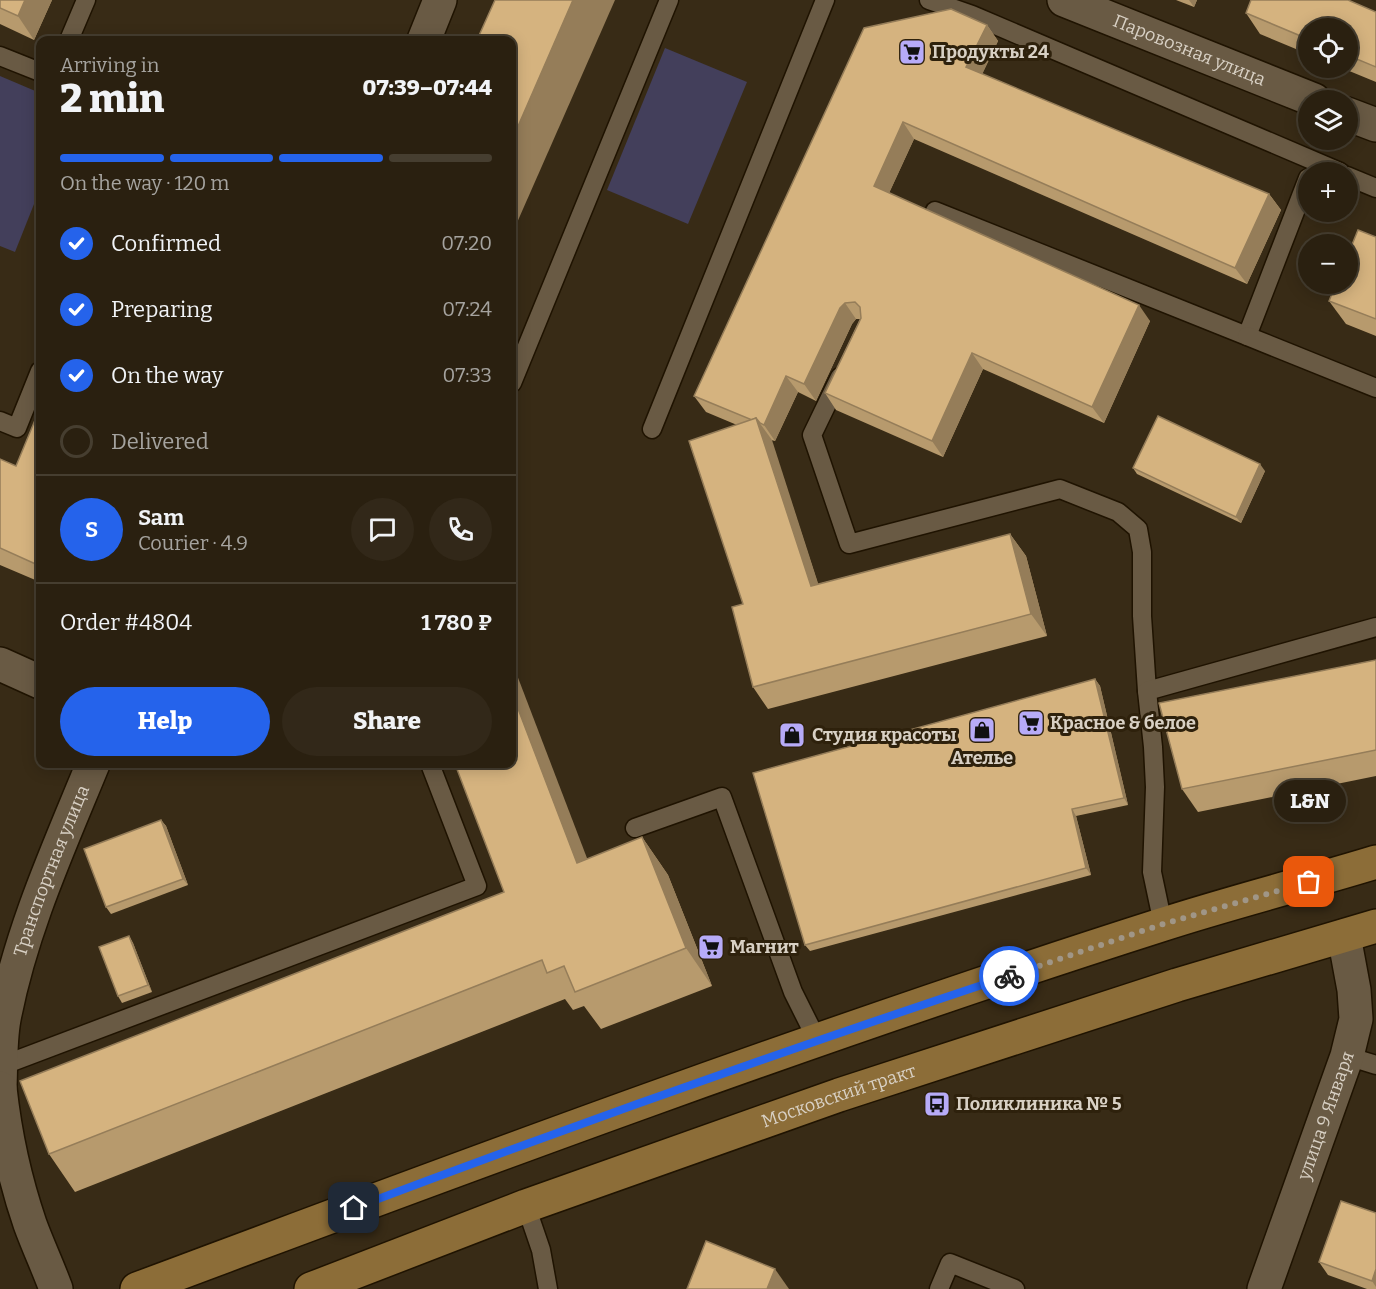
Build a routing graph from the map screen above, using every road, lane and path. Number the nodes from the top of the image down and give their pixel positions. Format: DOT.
graph roads {
  1 [pos="86,0"];
  2 [pos="440,0"];
  3 [pos="669,0"];
  4 [pos="825,0"];
  5 [pos="929,0"];
  6 [pos="1064,0"];
  7 [pos="71,36"];
  8 [pos="426,36"];
  9 [pos="0,56"];
  10 [pos="36,70"];
  11 [pos="1298,94"];
  12 [pos="1358,118"];
  13 [pos="1376,125"];
  14 [pos="1298,165"];
  15 [pos="1358,181"];
  16 [pos="1376,188"];
  17 [pos="1298,205"];
  18 [pos="935,211"];
  19 [pos="1247,336"];
  20 [pos="847,361"];
  21 [pos="516,372"];
  22 [pos="36,381"];
  23 [pos="1376,388"];
  24 [pos="0,421"];
  25 [pos="652,429"];
  26 [pos="1376,627"];
  27 [pos="0,664"];
  28 [pos="36,680"];
  29 [pos="1147,691"];
  30 [pos="91,768"];
  31 [pos="432,768"];
  32 [pos="635,828"];
  33 [pos="1376,862"];
  34 [pos="1163,924"];
  35 [pos="1376,926"];
  36 [pos="1344,936"];
  37 [pos="817,1040"];
  38 [pos="1361,1061"];
  39 [pos="0,1080"];
  40 [pos="526,1206"];
  41 [pos="56,1289"];
  42 [pos="137,1289"];
  43 [pos="311,1289"];
  44 [pos="548,1289"];
  45 [pos="939,1289"];
  46 [pos="1015,1289"];
  47 [pos="1264,1289"];
  1 -- 7 [label="lane"];
  2 -- 8 [label="street"];
  3 -- 21 [label="lane"];
  4 -- 25 [label="lane"];
  5 -- 14 [label="lane"];
  6 -- 11 [label="street, Паровозная улица"];
  9 -- 10 [label="lane"];
  12 -- 13 [label="street"];
  15 -- 16 [label="lane"];
  17 -- 19 [label="lane"];
  18 -- 19 [label="lane"];
  19 -- 23 [label="lane"];
  20 -- 29 [label="lane"];
  22 -- 24 [label="lane"];
  26 -- 29 [label="lane"];
  27 -- 28 [label="street"];
  29 -- 34 [label="lane"];
  30 -- 39 [label="street, Транспортная улица"];
  31 -- 39 [label="lane"];
  32 -- 37 [label="lane"];
  33 -- 34 [label="main road"];
  34 -- 37 [label="main road"];
  35 -- 36 [label="main road, Московский тракт"];
  36 -- 38 [label="street, улица 9 Января"];
  36 -- 40 [label="main road, Московский тракт"];
  37 -- 42 [label="main road"];
  38 -- 47 [label="street, улица 9 Января"];
  39 -- 41 [label="street, Транспортная улица"];
  40 -- 43 [label="main road, Московский тракт"];
  40 -- 44 [label="lane"];
  45 -- 46 [label="lane"];
}
